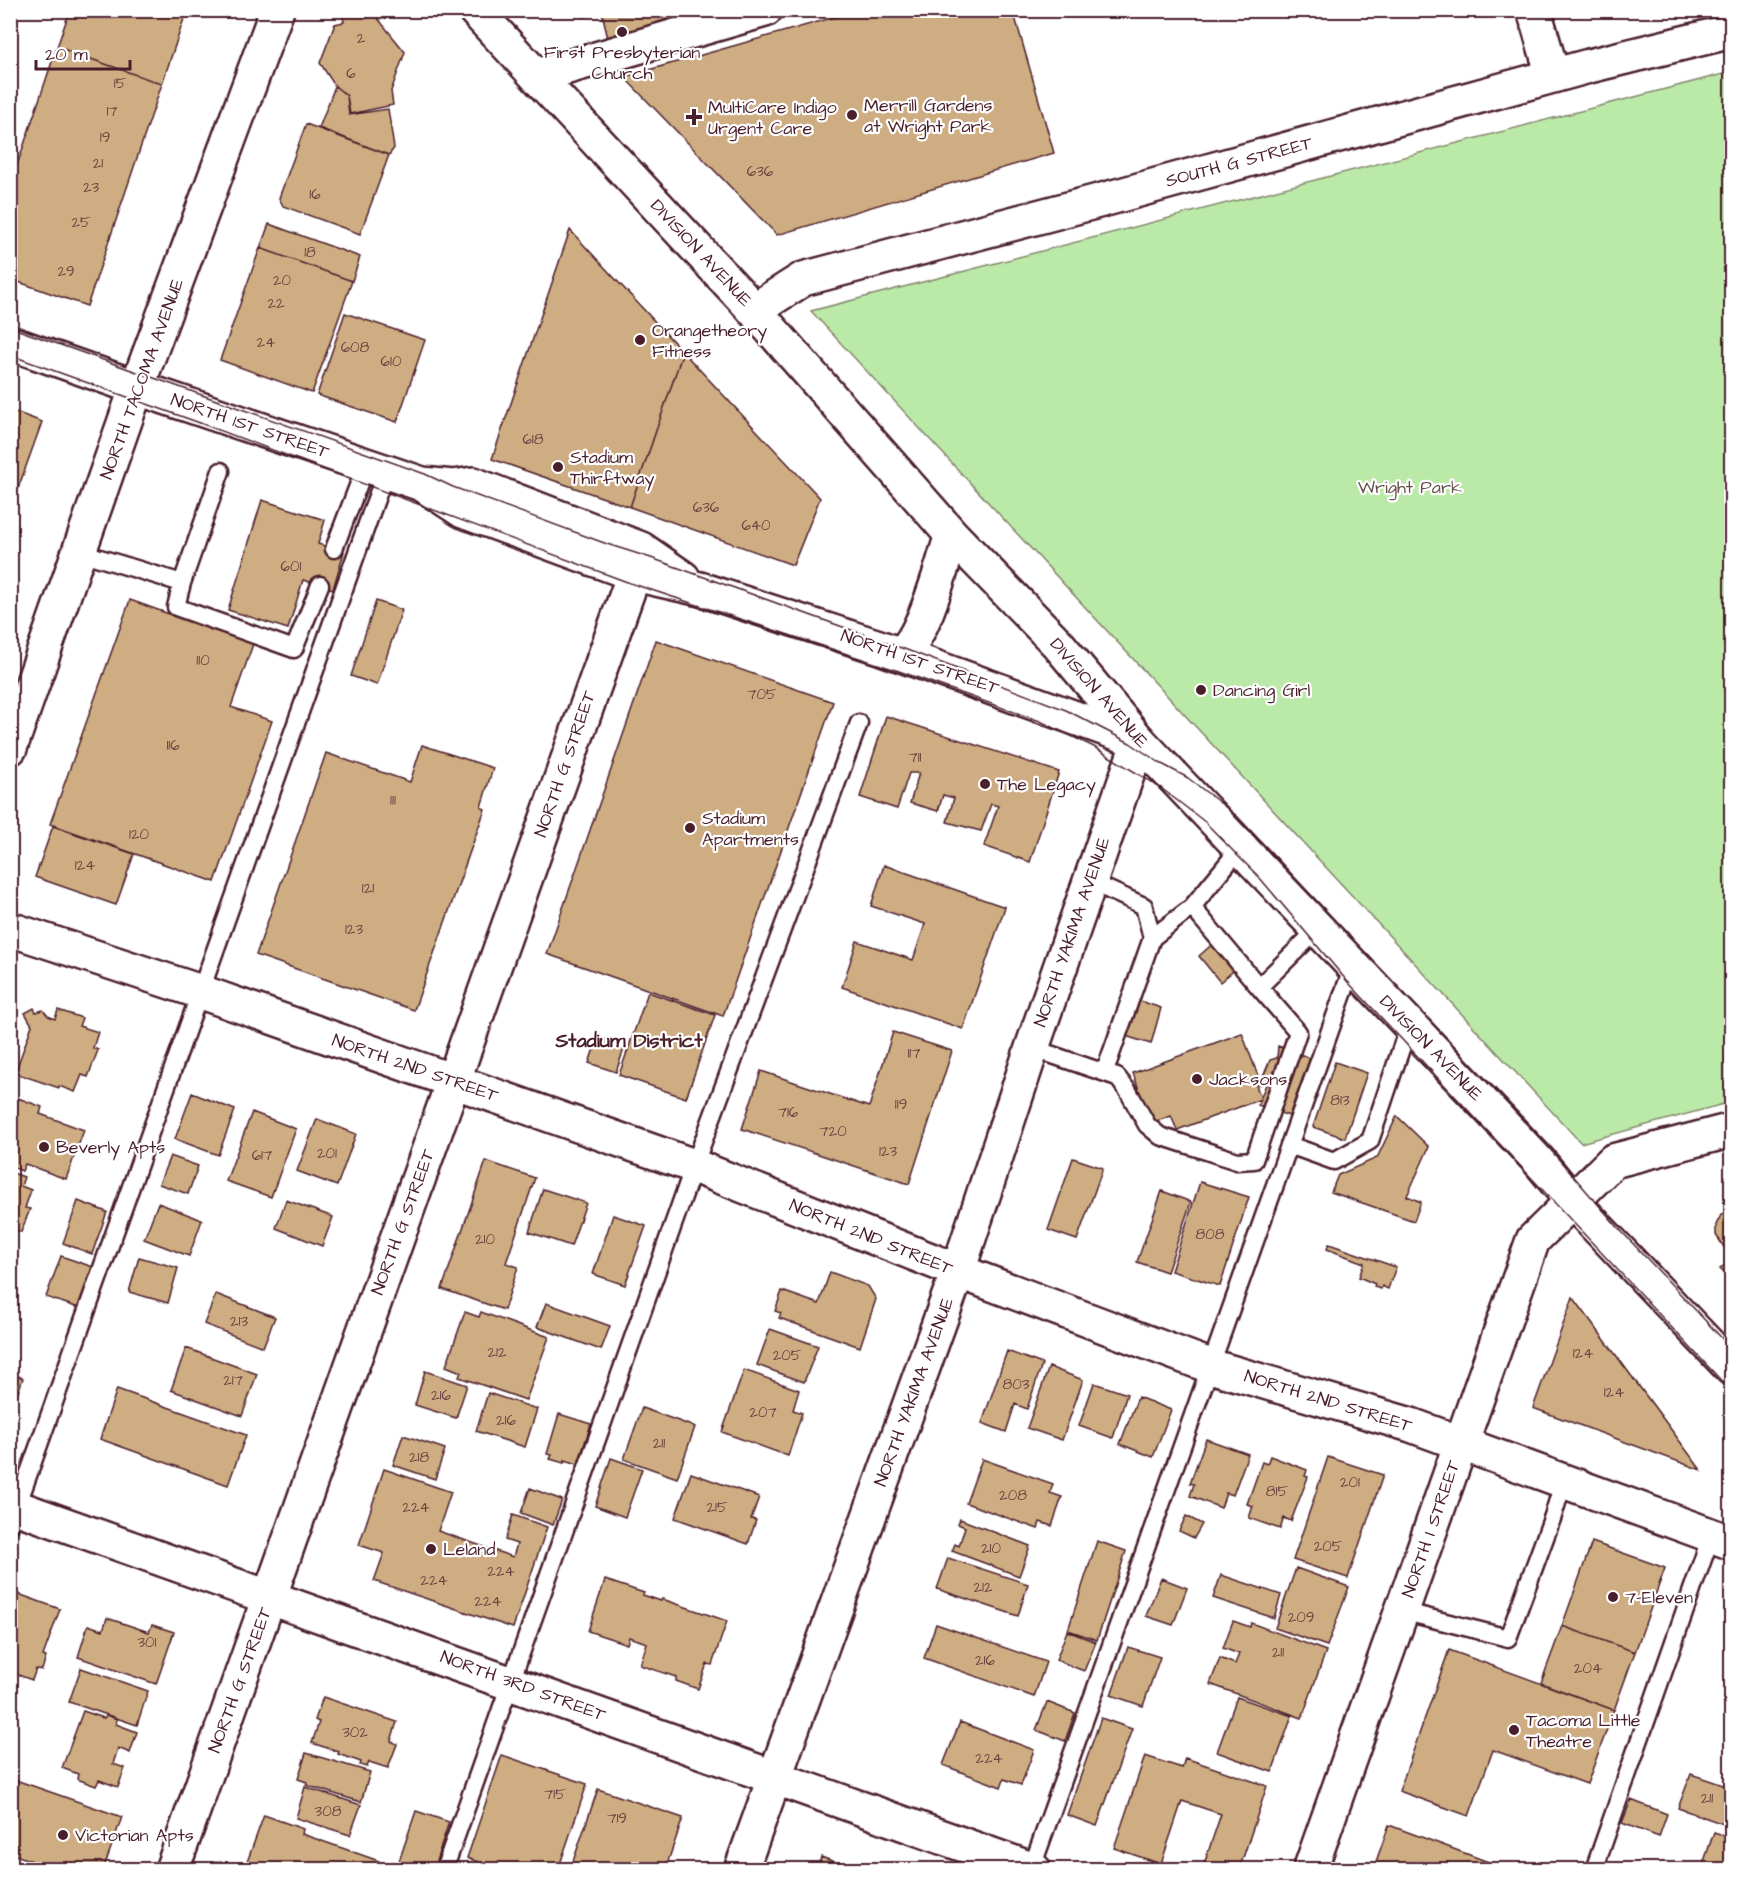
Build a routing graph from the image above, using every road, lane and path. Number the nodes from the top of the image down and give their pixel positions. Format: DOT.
graph roads {
  1 [pos="277,10"];
  2 [pos="475,10"];
  3 [pos="765,10"];
  4 [pos="1534,10"];
  5 [pos="1731,32"];
  6 [pos="537,76"];
  7 [pos="1553,76"];
  8 [pos="754,310"];
  9 [pos="10,342"];
  10 [pos="138,388"];
  11 [pos="376,468"];
  12 [pos="221,471"];
  13 [pos="422,484"];
  14 [pos="952,535"];
  15 [pos="334,549"];
  16 [pos="80,552"];
  17 [pos="634,574"];
  18 [pos="182,583"];
  19 [pos="320,585"];
  20 [pos="700,589"];
  21 [pos="900,654"];
  22 [pos="859,723"];
  23 [pos="1139,741"];
  24 [pos="10,748"];
  25 [pos="1241,847"];
  26 [pos="1089,881"];
  27 [pos="1192,907"];
  28 [pos="10,929"];
  29 [pos="1318,929"];
  30 [pos="1152,938"];
  31 [pos="1353,966"];
  32 [pos="1259,987"];
  33 [pos="201,992"];
  34 [pos="1409,1025"];
  35 [pos="1032,1048"];
  36 [pos="1105,1071"];
  37 [pos="453,1081"];
  38 [pos="1731,1130"];
  39 [pos="1288,1145"];
  40 [pos="694,1166"];
  41 [pos="1572,1202"];
  42 [pos="958,1271"];
  43 [pos="1210,1366"];
  44 [pos="1731,1368"];
  45 [pos="1460,1443"];
  46 [pos="1563,1483"];
  47 [pos="13,1513"];
  48 [pos="1721,1539"];
  49 [pos="270,1597"];
  50 [pos="1402,1611"];
  51 [pos="511,1682"];
  52 [pos="775,1776"];
  53 [pos="172,1869"];
  54 [pos="444,1869"];
  55 [pos="741,1869"];
  56 [pos="1032,1869"];
  57 [pos="1310,1869"];
  58 [pos="1594,1869"];
  1 -- 10 [label="street, NORTH TACOMA AVENUE"];
  2 -- 6 [label="street, DIVISION AVENUE"];
  3 -- 6 [label="street"];
  4 -- 7 [label="street"];
  5 -- 7 [label="street, SOUTH G STREET"];
  6 -- 8 [label="street, DIVISION AVENUE"];
  7 -- 8 [label="street, SOUTH G STREET"];
  8 -- 14 [label="street, DIVISION AVENUE"];
  9 -- 10 [label="street, NORTH 1ST STREET"];
  10 -- 11 [label="street, NORTH 1ST STREET"];
  10 -- 16 [label="street, NORTH TACOMA AVENUE"];
  11 -- 13 [label="street, NORTH 1ST STREET"];
  11 -- 15 [label="lane"];
  11 -- 33 [label="lane"];
  12 -- 18 [label="lane"];
  13 -- 17 [label="street, NORTH 1ST STREET"];
  13 -- 20 [label="street, NORTH 1ST STREET"];
  14 -- 21 [label="street"];
  14 -- 23 [label="street, DIVISION AVENUE"];
  16 -- 18 [label="lane"];
  16 -- 24 [label="street, NORTH TACOMA AVENUE"];
  17 -- 20 [label="street, NORTH 1ST STREET"];
  17 -- 37 [label="street, NORTH G STREET"];
  18 -- 19 [label="lane"];
  20 -- 21 [label="street, NORTH 1ST STREET"];
  21 -- 23 [label="street, NORTH 1ST STREET"];
  22 -- 40 [label="lane"];
  23 -- 25 [label="street, DIVISION AVENUE"];
  23 -- 26 [label="street, NORTH YAKIMA AVENUE"];
  25 -- 27 [label="lane"];
  25 -- 29 [label="street, DIVISION AVENUE"];
  26 -- 30 [label="lane"];
  26 -- 35 [label="street, NORTH YAKIMA AVENUE"];
  27 -- 30 [label="lane"];
  27 -- 32 [label="lane"];
  28 -- 33 [label="street, NORTH 2ND STREET"];
  29 -- 31 [label="street, DIVISION AVENUE"];
  29 -- 32 [label="lane"];
  30 -- 36 [label="lane"];
  31 -- 34 [label="street, DIVISION AVENUE"];
  31 -- 39 [label="lane"];
  32 -- 36 [label="lane"];
  33 -- 37 [label="street, NORTH 2ND STREET"];
  33 -- 47 [label="lane"];
  34 -- 39 [label="lane"];
  34 -- 41 [label="street, DIVISION AVENUE"];
  35 -- 36 [label="lane"];
  35 -- 42 [label="street, NORTH YAKIMA AVENUE"];
  37 -- 40 [label="street, NORTH 2ND STREET"];
  37 -- 49 [label="street, NORTH G STREET"];
  38 -- 41 [label="street, NORTH I STREET"];
  39 -- 43 [label="lane"];
  40 -- 42 [label="street, NORTH 2ND STREET"];
  40 -- 51 [label="lane"];
  41 -- 44 [label="street, DIVISION AVENUE"];
  41 -- 45 [label="street, NORTH I STREET"];
  42 -- 43 [label="street, NORTH 2ND STREET"];
  42 -- 52 [label="street, NORTH YAKIMA AVENUE"];
  43 -- 45 [label="street, NORTH 2ND STREET"];
  43 -- 56 [label="lane"];
  45 -- 46 [label="street, NORTH 2ND STREET"];
  45 -- 50 [label="street, NORTH I STREET"];
  46 -- 48 [label="street, NORTH 2ND STREET"];
  46 -- 50 [label="lane"];
  47 -- 49 [label="street, NORTH 3RD STREET"];
  48 -- 58 [label="lane"];
  49 -- 51 [label="street, NORTH 3RD STREET"];
  49 -- 53 [label="street, NORTH G STREET"];
  50 -- 57 [label="street, NORTH I STREET"];
  51 -- 52 [label="street, NORTH 3RD STREET"];
  51 -- 54 [label="lane"];
  52 -- 55 [label="street, NORTH YAKIMA AVENUE"];
  52 -- 56 [label="street, NORTH 3RD STREET"];
}
